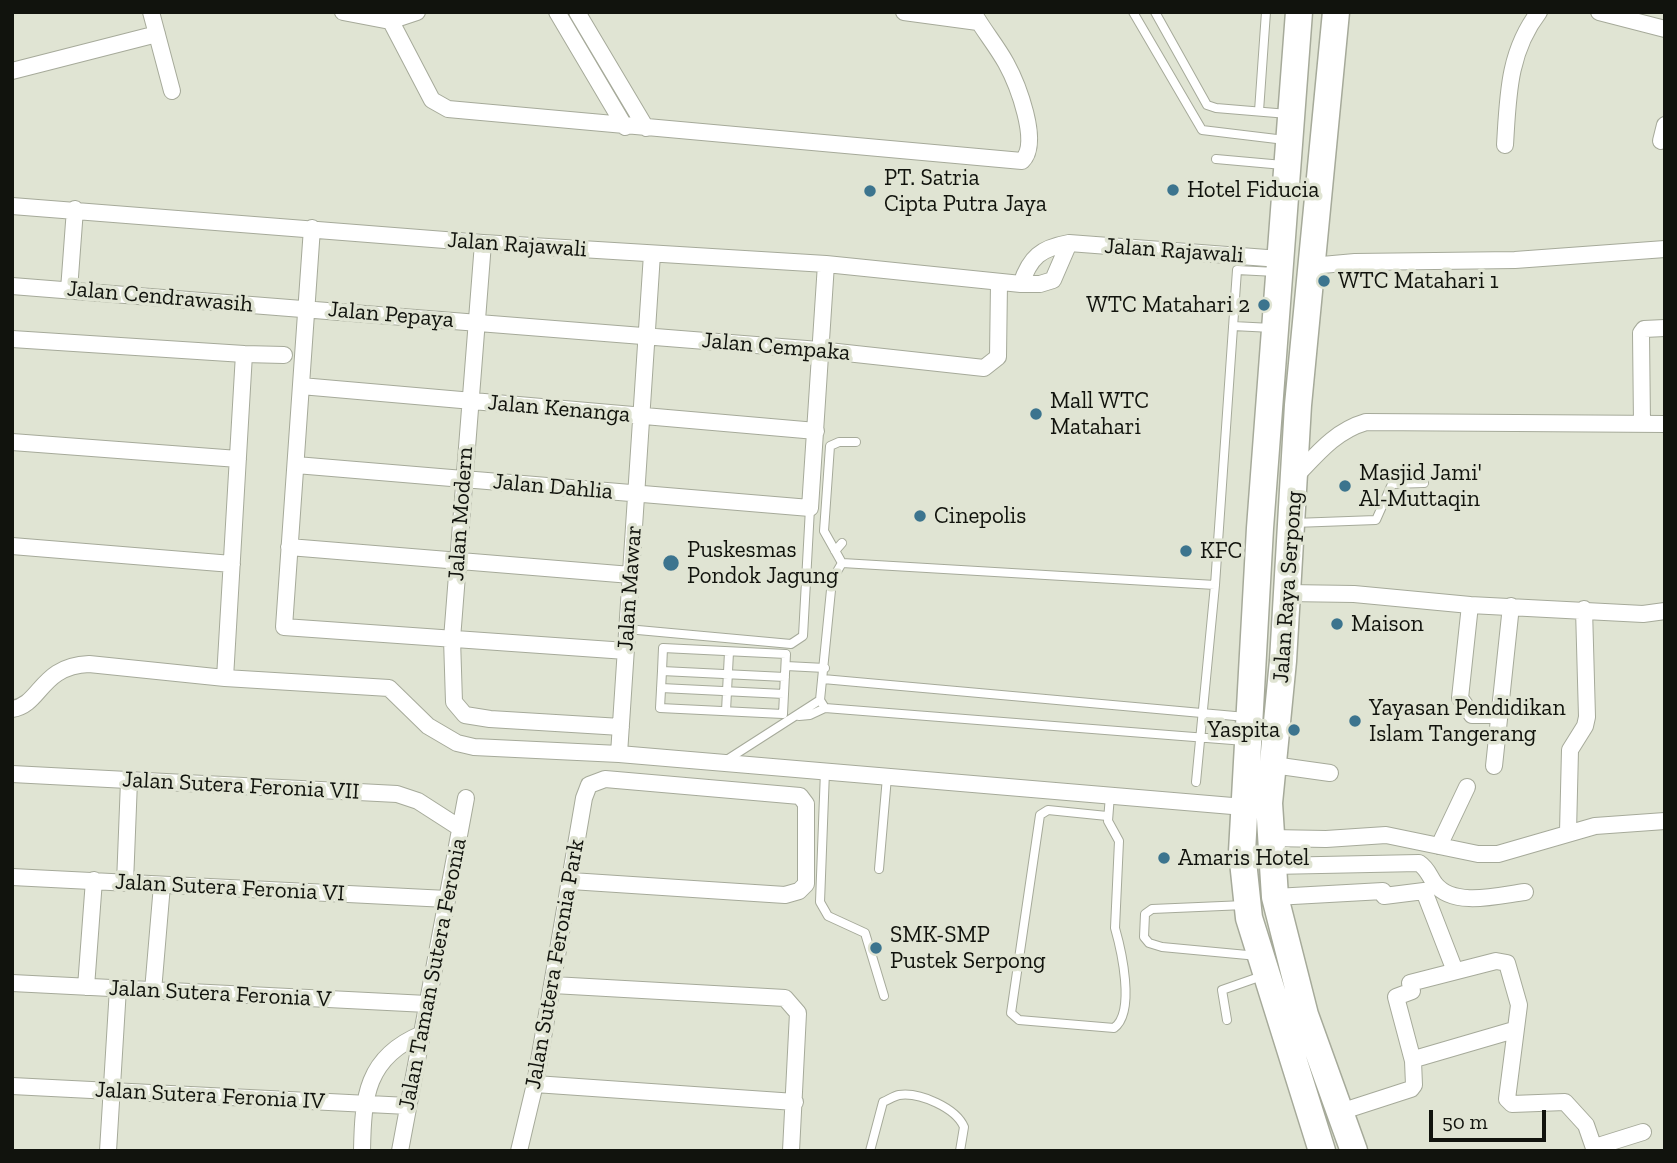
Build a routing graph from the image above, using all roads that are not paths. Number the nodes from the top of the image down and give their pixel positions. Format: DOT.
graph roads {
  1 [pos="152,12"];
  2 [pos="343,12"];
  3 [pos="417,12"];
  4 [pos="556,12"];
  5 [pos="578,12"];
  6 [pos="904,12"];
  7 [pos="1133,12"];
  8 [pos="1155,12"];
  9 [pos="1266,12"];
  10 [pos="1299,12"];
  11 [pos="1336,12"];
  12 [pos="1538,12"];
  13 [pos="1598,12"];
  14 [pos="388,17"];
  15 [pos="975,17"];
  16 [pos="1639,17"];
  17 [pos="1665,29"];
  18 [pos="157,33"];
  19 [pos="12,71"];
  20 [pos="172,90"];
  21 [pos="1259,111"];
  22 [pos="1291,114"];
  23 [pos="625,127"];
  24 [pos="646,128"];
  25 [pos="1505,145"];
  26 [pos="1288,153"];
  27 [pos="1216,159"];
  28 [pos="12,206"];
  29 [pos="75,209"];
  30 [pos="312,228"];
  31 [pos="483,243"];
  32 [pos="1069,243"];
  33 [pos="1665,249"];
  34 [pos="652,254"];
  35 [pos="826,264"];
  36 [pos="1280,266"];
  37 [pos="1311,266"];
  38 [pos="999,283"];
  39 [pos="1021,284"];
  40 [pos="12,286"];
  41 [pos="69,290"];
  42 [pos="308,309"];
  43 [pos="475,322"];
  44 [pos="1233,326"];
  45 [pos="1275,328"];
  46 [pos="1665,328"];
  47 [pos="648,336"];
  48 [pos="12,339"];
  49 [pos="819,350"];
  50 [pos="244,354"];
  51 [pos="284,355"];
  52 [pos="301,386"];
  53 [pos="469,401"];
  54 [pos="642,416"];
  55 [pos="1642,424"];
  56 [pos="1665,425"];
  57 [pos="816,431"];
  58 [pos="12,442"];
  59 [pos="856,442"];
  60 [pos="238,459"];
  61 [pos="296,465"];
  62 [pos="1295,477"];
  63 [pos="464,479"];
  64 [pos="1424,482"];
  65 [pos="637,494"];
  66 [pos="810,508"];
  67 [pos="1291,523"];
  68 [pos="842,543"];
  69 [pos="12,545"];
  70 [pos="289,547"];
  71 [pos="835,551"];
  72 [pos="457,561"];
  73 [pos="232,564"];
  74 [pos="842,564"];
  75 [pos="631,575"];
  76 [pos="1215,585"];
  77 [pos="1287,593"];
  78 [pos="1470,605"];
  79 [pos="1511,606"];
  80 [pos="1584,609"];
  81 [pos="1665,611"];
  82 [pos="627,629"];
  83 [pos="452,639"];
  84 [pos="626,650"];
  85 [pos="729,652"];
  86 [pos="786,666"];
  87 [pos="825,668"];
  88 [pos="662,671"];
  89 [pos="728,674"];
  90 [pos="785,677"];
  91 [pos="225,678"];
  92 [pos="823,679"];
  93 [pos="661,688"];
  94 [pos="1252,690"];
  95 [pos="727,692"];
  96 [pos="1281,693"];
  97 [pos="785,694"];
  98 [pos="822,704"];
  99 [pos="12,709"];
  100 [pos="726,711"];
  101 [pos="1202,712"];
  102 [pos="1498,715"];
  103 [pos="621,727"];
  104 [pos="1248,729"];
  105 [pos="1200,737"];
  106 [pos="619,754"];
  107 [pos="723,763"];
  108 [pos="1273,765"];
  109 [pos="1494,766"];
  110 [pos="825,771"];
  111 [pos="1330,773"];
  112 [pos="12,774"];
  113 [pos="887,777"];
  114 [pos="129,781"];
  115 [pos="1196,782"];
  116 [pos="1467,787"];
  117 [pos="1110,795"];
  118 [pos="466,798"];
  119 [pos="1244,807"];
  120 [pos="1107,816"];
  121 [pos="1665,821"];
  122 [pos="460,828"];
  123 [pos="1568,832"];
  124 [pos="1270,838"];
  125 [pos="1439,846"];
  126 [pos="1272,866"];
  127 [pos="879,869"];
  128 [pos="12,877"];
  129 [pos="94,880"];
  130 [pos="571,881"];
  131 [pos="125,883"];
  132 [pos="162,885"];
  133 [pos="1525,892"];
  134 [pos="1275,897"];
  135 [pos="447,899"];
  136 [pos="1247,905"];
  137 [pos="1264,965"];
  138 [pos="1455,971"];
  139 [pos="12,983"];
  140 [pos="553,985"];
  141 [pos="86,986"];
  142 [pos="118,988"];
  143 [pos="153,990"];
  144 [pos="884,996"];
  145 [pos="428,1004"];
  146 [pos="1227,1020"];
  147 [pos="1514,1030"];
  148 [pos="422,1034"];
  149 [pos="1413,1061"];
  150 [pos="535,1084"];
  151 [pos="12,1086"];
  152 [pos="111,1092"];
  153 [pos="795,1102"];
  154 [pos="363,1103"];
  155 [pos="408,1106"];
  156 [pos="1340,1112"];
  157 [pos="1643,1132"];
  158 [pos="1595,1149"];
  159 [pos="108,1151"];
  160 [pos="362,1151"];
  161 [pos="400,1151"];
  162 [pos="519,1151"];
  163 [pos="792,1151"];
  164 [pos="870,1151"];
  165 [pos="960,1151"];
  166 [pos="1322,1151"];
  167 [pos="1354,1151"];
  1 -- 18 [label="street"];
  2 -- 14 [label="street"];
  3 -- 14 [label="street"];
  4 -- 23 [label="street"];
  5 -- 24 [label="street"];
  6 -- 15 [label="street"];
  7 -- 26 [label="lane"];
  8 -- 21 [label="lane"];
  9 -- 21 [label="lane"];
  10 -- 22 [label="main road, Jalan Raya Serpong"];
  11 -- 37 [label="main road, Jalan Raya Serpong"];
  12 -- 25 [label="street"];
  13 -- 16 [label="street"];
  14 -- 23 [label="street"];
  15 -- 24 [label="street"];
  16 -- 17 [label="street"];
  18 -- 19 [label="street"];
  18 -- 20 [label="street"];
  21 -- 22 [label="lane"];
  22 -- 26 [label="main road, Jalan Raya Serpong"];
  23 -- 24 [label="street"];
  26 -- 27 [label="lane"];
  26 -- 36 [label="main road, Jalan Raya Serpong"];
  28 -- 29 [label="street, Jalan Rajawali"];
  29 -- 30 [label="street, Jalan Rajawali"];
  29 -- 41 [label="street"];
  30 -- 31 [label="street, Jalan Rajawali"];
  30 -- 42 [label="street"];
  31 -- 34 [label="street, Jalan Rajawali"];
  31 -- 43 [label="street, Jalan Modern"];
  32 -- 36 [label="street, Jalan Rajawali"];
  32 -- 39 [label="street, Jalan Rajawali"];
  32 -- 39 [label="street, Jalan Rajawali"];
  33 -- 37 [label="street"];
  34 -- 35 [label="street, Jalan Rajawali"];
  34 -- 47 [label="street, Jalan Mawar"];
  35 -- 38 [label="street, Jalan Rajawali"];
  35 -- 49 [label="street"];
  36 -- 44 [label="lane"];
  36 -- 45 [label="main road, Jalan Raya Serpong"];
  37 -- 62 [label="main road, Jalan Raya Serpong"];
  38 -- 39 [label="street, Jalan Rajawali"];
  38 -- 49 [label="street, Jalan Cempaka"];
  40 -- 41 [label="street, Jalan Cendrawasih"];
  41 -- 42 [label="street, Jalan Cendrawasih"];
  42 -- 43 [label="street, Jalan Pepaya"];
  42 -- 52 [label="street"];
  43 -- 47 [label="street, Jalan Cempaka"];
  43 -- 53 [label="street, Jalan Modern"];
  44 -- 45 [label="lane"];
  44 -- 76 [label="lane"];
  45 -- 94 [label="main road, Jalan Raya Serpong"];
  46 -- 55 [label="street"];
  47 -- 49 [label="street, Jalan Cempaka"];
  47 -- 54 [label="street, Jalan Mawar"];
  48 -- 50 [label="street"];
  49 -- 57 [label="street"];
  50 -- 51 [label="street"];
  50 -- 60 [label="street"];
  52 -- 53 [label="street, Jalan Kenanga"];
  52 -- 61 [label="street"];
  53 -- 54 [label="street, Jalan Kenanga"];
  53 -- 63 [label="street, Jalan Modern"];
  54 -- 57 [label="street, Jalan Kenanga"];
  54 -- 65 [label="street, Jalan Mawar"];
  55 -- 56 [label="street"];
  55 -- 62 [label="street"];
  57 -- 66 [label="street"];
  58 -- 60 [label="street"];
  59 -- 71 [label="lane"];
  60 -- 73 [label="street"];
  61 -- 63 [label="street, Jalan Dahlia"];
  61 -- 70 [label="street"];
  62 -- 67 [label="main road, Jalan Raya Serpong"];
  63 -- 65 [label="street, Jalan Dahlia"];
  63 -- 72 [label="street, Jalan Modern"];
  64 -- 67 [label="lane"];
  65 -- 66 [label="street, Jalan Dahlia"];
  65 -- 75 [label="street, Jalan Mawar"];
  66 -- 82 [label="lane"];
  67 -- 77 [label="main road, Jalan Raya Serpong"];
  68 -- 71 [label="lane"];
  69 -- 73 [label="street"];
  70 -- 72 [label="street"];
  70 -- 83 [label="street"];
  71 -- 74 [label="lane"];
  72 -- 75 [label="street"];
  72 -- 83 [label="street, Jalan Modern"];
  73 -- 91 [label="street"];
  74 -- 76 [label="lane"];
  74 -- 87 [label="lane"];
  75 -- 82 [label="street, Jalan Mawar"];
  76 -- 101 [label="lane"];
  77 -- 78 [label="street"];
  77 -- 96 [label="main road, Jalan Raya Serpong"];
  78 -- 79 [label="street"];
  78 -- 102 [label="street"];
  79 -- 80 [label="street"];
  79 -- 102 [label="street"];
  80 -- 81 [label="street"];
  80 -- 123 [label="street"];
  82 -- 84 [label="street, Jalan Mawar"];
  83 -- 84 [label="street"];
  83 -- 103 [label="street, Jalan Modern"];
  84 -- 103 [label="street, Jalan Mawar"];
  85 -- 86 [label="lane"];
  85 -- 88 [label="lane"];
  85 -- 89 [label="lane"];
  86 -- 87 [label="lane"];
  86 -- 90 [label="lane"];
  87 -- 92 [label="lane"];
  88 -- 89 [label="lane"];
  88 -- 93 [label="lane"];
  89 -- 90 [label="lane"];
  89 -- 95 [label="lane"];
  90 -- 97 [label="lane"];
  91 -- 99 [label="street"];
  91 -- 106 [label="street"];
  92 -- 98 [label="lane"];
  92 -- 101 [label="lane"];
  93 -- 95 [label="lane"];
  93 -- 100 [label="lane"];
  94 -- 96 [label="main road"];
  94 -- 104 [label="main road, Jalan Raya Serpong"];
  95 -- 97 [label="lane"];
  95 -- 100 [label="lane"];
  96 -- 108 [label="main road, Jalan Raya Serpong"];
  97 -- 100 [label="lane"];
  98 -- 105 [label="lane"];
  98 -- 107 [label="lane"];
  101 -- 104 [label="lane"];
  101 -- 105 [label="lane"];
  102 -- 109 [label="street"];
  103 -- 106 [label="street, Jalan Mawar"];
  104 -- 105 [label="lane"];
  104 -- 119 [label="main road, Jalan Raya Serpong"];
  105 -- 115 [label="lane"];
  106 -- 107 [label="street"];
  107 -- 110 [label="street"];
  108 -- 111 [label="street"];
  108 -- 124 [label="main road, Jalan Raya Serpong"];
  110 -- 113 [label="street"];
  110 -- 144 [label="lane"];
  112 -- 114 [label="street, Jalan Sutera Feronia VII"];
  113 -- 117 [label="street"];
  113 -- 127 [label="lane"];
  114 -- 122 [label="street, Jalan Sutera Feronia VII"];
  114 -- 131 [label="street"];
  116 -- 125 [label="street"];
  117 -- 119 [label="street"];
  117 -- 120 [label="lane"];
  118 -- 122 [label="street, Jalan Taman Sutera Feronia"];
  119 -- 136 [label="main road, Jalan Raya Serpong"];
  120 -- 120 [label="lane"];
  121 -- 123 [label="street"];
  122 -- 135 [label="street, Jalan Taman Sutera Feronia"];
  123 -- 125 [label="street"];
  124 -- 125 [label="street"];
  124 -- 126 [label="main road, Jalan Raya Serpong"];
  126 -- 133 [label="street"];
  126 -- 134 [label="main road, Jalan Raya Serpong"];
  128 -- 129 [label="street, Jalan Sutera Feronia VI"];
  129 -- 131 [label="street, Jalan Sutera Feronia VI"];
  129 -- 141 [label="street"];
  130 -- 130 [label="street, Jalan Sutera Feronia Park"];
  130 -- 140 [label="street, Jalan Sutera Feronia Park"];
  131 -- 132 [label="street, Jalan Sutera Feronia VI"];
  132 -- 135 [label="street, Jalan Sutera Feronia VI"];
  132 -- 143 [label="street"];
  134 -- 138 [label="street"];
  134 -- 156 [label="main road, Jalan Raya Serpong"];
  135 -- 145 [label="street, Jalan Taman Sutera Feronia"];
  136 -- 137 [label="main road, Jalan Raya Serpong"];
  136 -- 137 [label="lane"];
  137 -- 146 [label="lane"];
  137 -- 166 [label="main road, Jalan Raya Serpong"];
  138 -- 147 [label="street"];
  138 -- 149 [label="street"];
  139 -- 141 [label="street, Jalan Sutera Feronia V"];
  140 -- 150 [label="street, Jalan Sutera Feronia Park"];
  140 -- 153 [label="street"];
  141 -- 142 [label="street, Jalan Sutera Feronia V"];
  142 -- 143 [label="street, Jalan Sutera Feronia V"];
  142 -- 152 [label="street"];
  143 -- 145 [label="street, Jalan Sutera Feronia V"];
  145 -- 148 [label="street, Jalan Taman Sutera Feronia"];
  147 -- 149 [label="street"];
  147 -- 158 [label="street"];
  148 -- 154 [label="street"];
  148 -- 155 [label="street, Jalan Taman Sutera Feronia"];
  149 -- 156 [label="street"];
  150 -- 153 [label="street"];
  150 -- 162 [label="street, Jalan Sutera Feronia Park"];
  151 -- 152 [label="street, Jalan Sutera Feronia IV"];
  152 -- 154 [label="street, Jalan Sutera Feronia IV"];
  152 -- 159 [label="street"];
  153 -- 163 [label="street"];
  154 -- 155 [label="street, Jalan Sutera Feronia IV"];
  154 -- 160 [label="street"];
  155 -- 161 [label="street, Jalan Taman Sutera Feronia"];
  156 -- 167 [label="main road, Jalan Raya Serpong"];
  157 -- 158 [label="street"];
  164 -- 165 [label="lane"];
}
